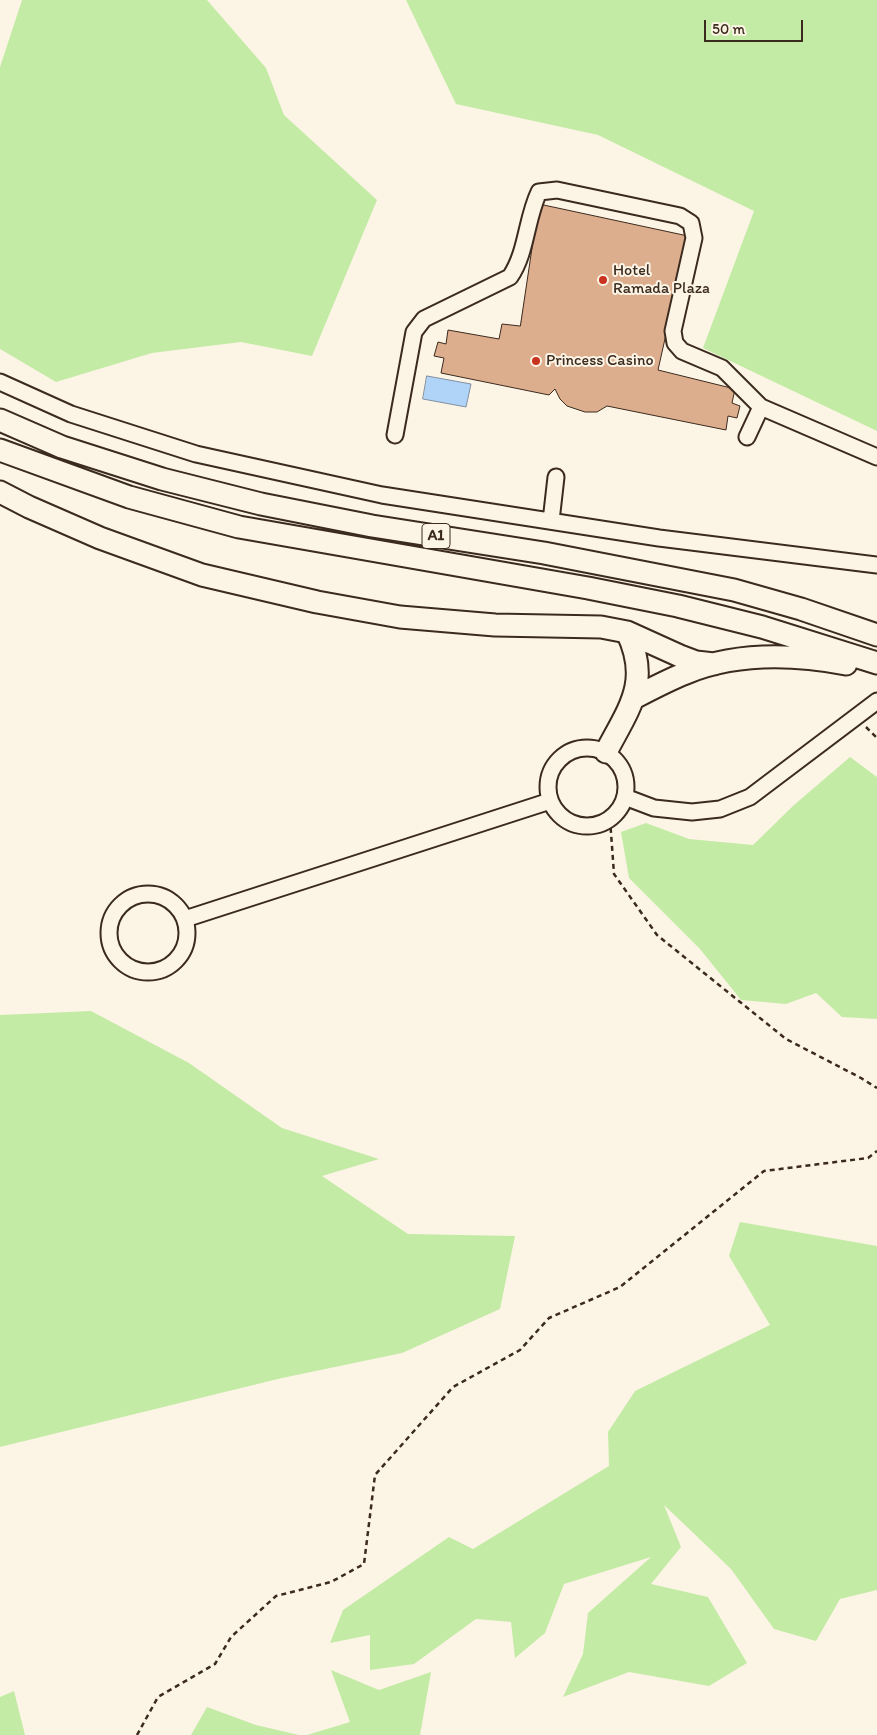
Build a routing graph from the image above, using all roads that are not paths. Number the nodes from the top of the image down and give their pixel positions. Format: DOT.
graph roads {
  1 [pos="0,382"];
  2 [pos="761,407"];
  3 [pos="0,420"];
  4 [pos="395,435"];
  5 [pos="747,437"];
  6 [pos="0,450"];
  7 [pos="877,457"];
  8 [pos="556,477"];
  9 [pos="0,492"];
  10 [pos="551,521"];
  11 [pos="877,565"];
  12 [pos="627,632"];
  13 [pos="877,635"];
  14 [pos="877,663"];
  15 [pos="714,664"];
  16 [pos="877,672"];
  17 [pos="634,698"];
  18 [pos="877,701"];
  19 [pos="606,752"];
  20 [pos="625,798"];
  21 [pos="550,802"];
  22 [pos="184,919"];
  1 -- 10 [label="street"];
  2 -- 4 [label="street"];
  2 -- 5 [label="street"];
  2 -- 7 [label="street"];
  3 -- 13 [label="highway, A1"];
  6 -- 14 [label="highway, A1"];
  8 -- 10 [label="street"];
  9 -- 12 [label="highway"];
  10 -- 11 [label="street"];
  12 -- 15 [label="highway"];
  12 -- 17 [label="highway"];
  15 -- 16 [label="highway"];
  15 -- 17 [label="highway"];
  17 -- 19 [label="highway"];
  18 -- 20 [label="street"];
  19 -- 20 [label="street"];
  19 -- 21 [label="street"];
  20 -- 21 [label="street"];
  21 -- 22 [label="street"];
  22 -- 22 [label="street"];
}
